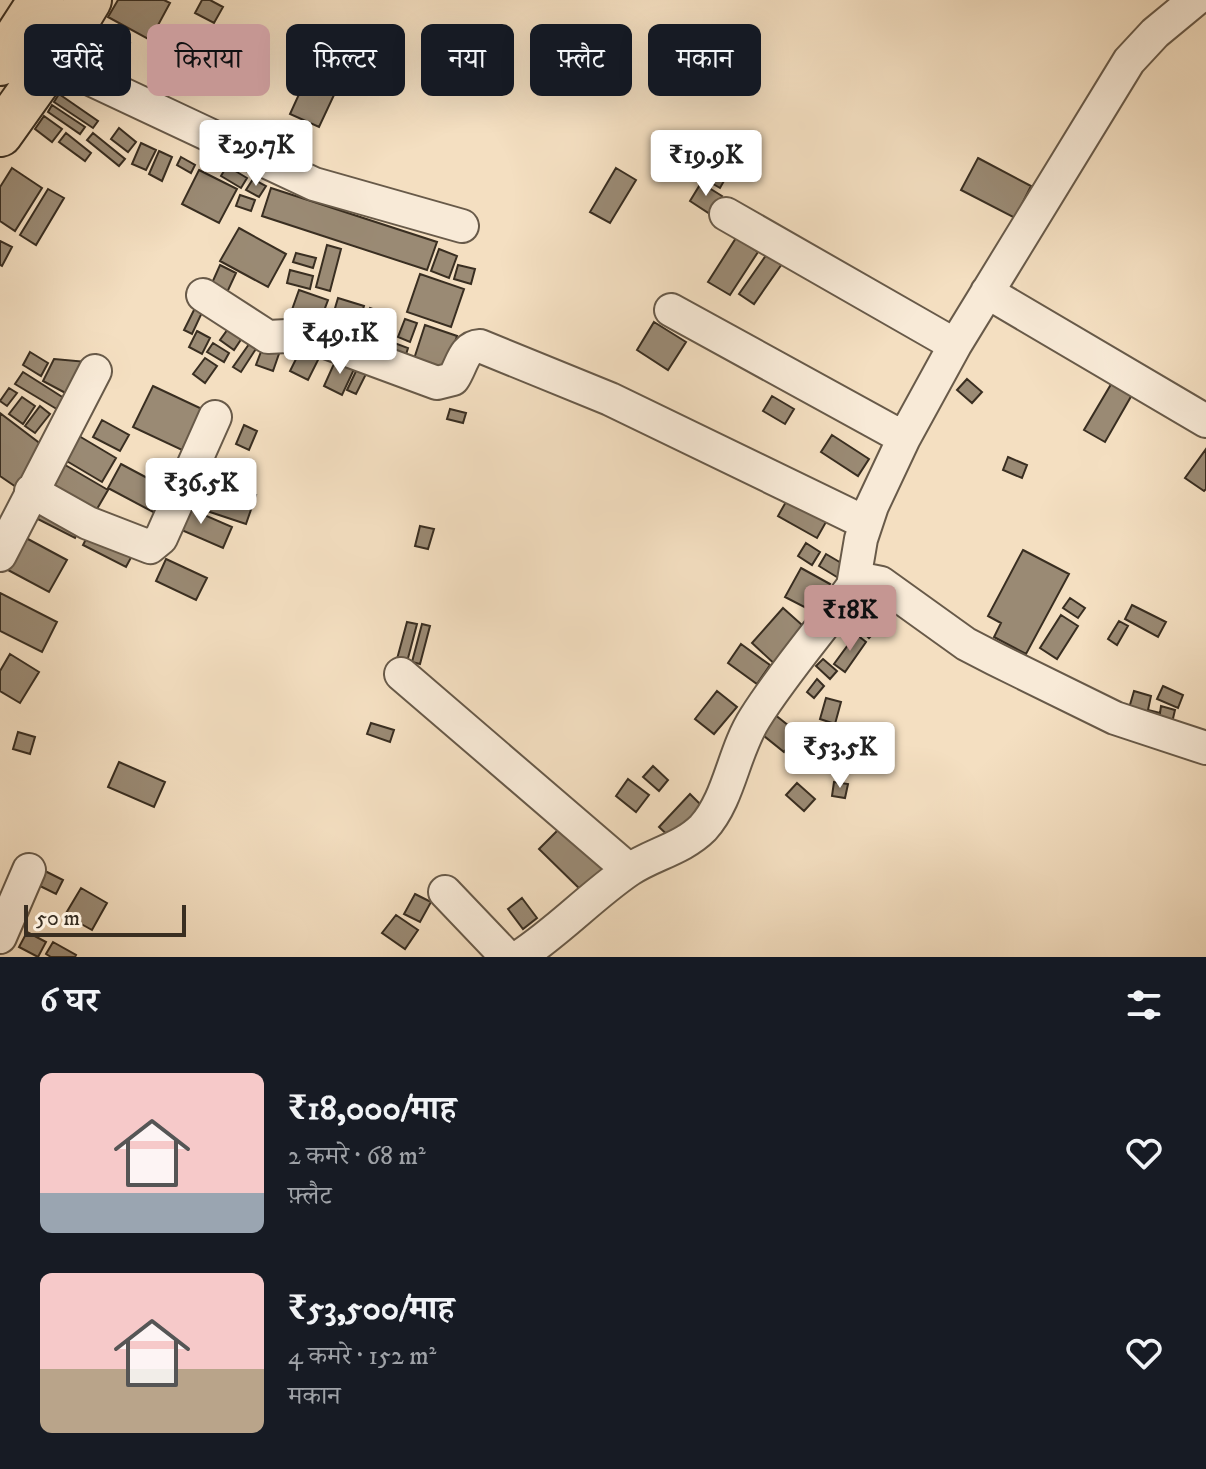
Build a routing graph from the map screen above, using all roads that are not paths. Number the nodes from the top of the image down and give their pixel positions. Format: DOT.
graph roads {
  1 [pos="41,0"];
  2 [pos="89,0"];
  3 [pos="1195,0"];
  4 [pos="74,24"];
  5 [pos="0,63"];
  6 [pos="27,96"];
  7 [pos="127,96"];
  8 [pos="0,134"];
  9 [pos="726,214"];
  10 [pos="462,226"];
  11 [pos="987,292"];
  12 [pos="203,295"];
  13 [pos="671,310"];
  14 [pos="955,345"];
  15 [pos="95,371"];
  16 [pos="215,417"];
  17 [pos="1206,421"];
  18 [pos="904,438"];
  19 [pos="31,491"];
  20 [pos="866,523"];
  21 [pos="0,555"];
  22 [pos="853,586"];
  23 [pos="401,674"];
  24 [pos="1206,748"];
  25 [pos="29,870"];
  26 [pos="629,870"];
  27 [pos="445,892"];
  28 [pos="0,937"];
  29 [pos="507,957"];
  30 [pos="519,957"];
  1 -- 5 [label="highway"];
  2 -- 4 [label="highway"];
  3 -- 11 [label="street"];
  6 -- 8 [label="highway"];
  7 -- 10 [label="street"];
  9 -- 14 [label="street"];
  11 -- 14 [label="street"];
  11 -- 17 [label="street"];
  12 -- 20 [label="street"];
  13 -- 18 [label="street"];
  14 -- 18 [label="street"];
  15 -- 19 [label="street"];
  16 -- 19 [label="street"];
  18 -- 20 [label="street"];
  19 -- 21 [label="street"];
  20 -- 22 [label="street"];
  22 -- 24 [label="street"];
  22 -- 26 [label="street"];
  23 -- 26 [label="street"];
  25 -- 28 [label="street"];
  26 -- 30 [label="street"];
  27 -- 29 [label="street"];
}
